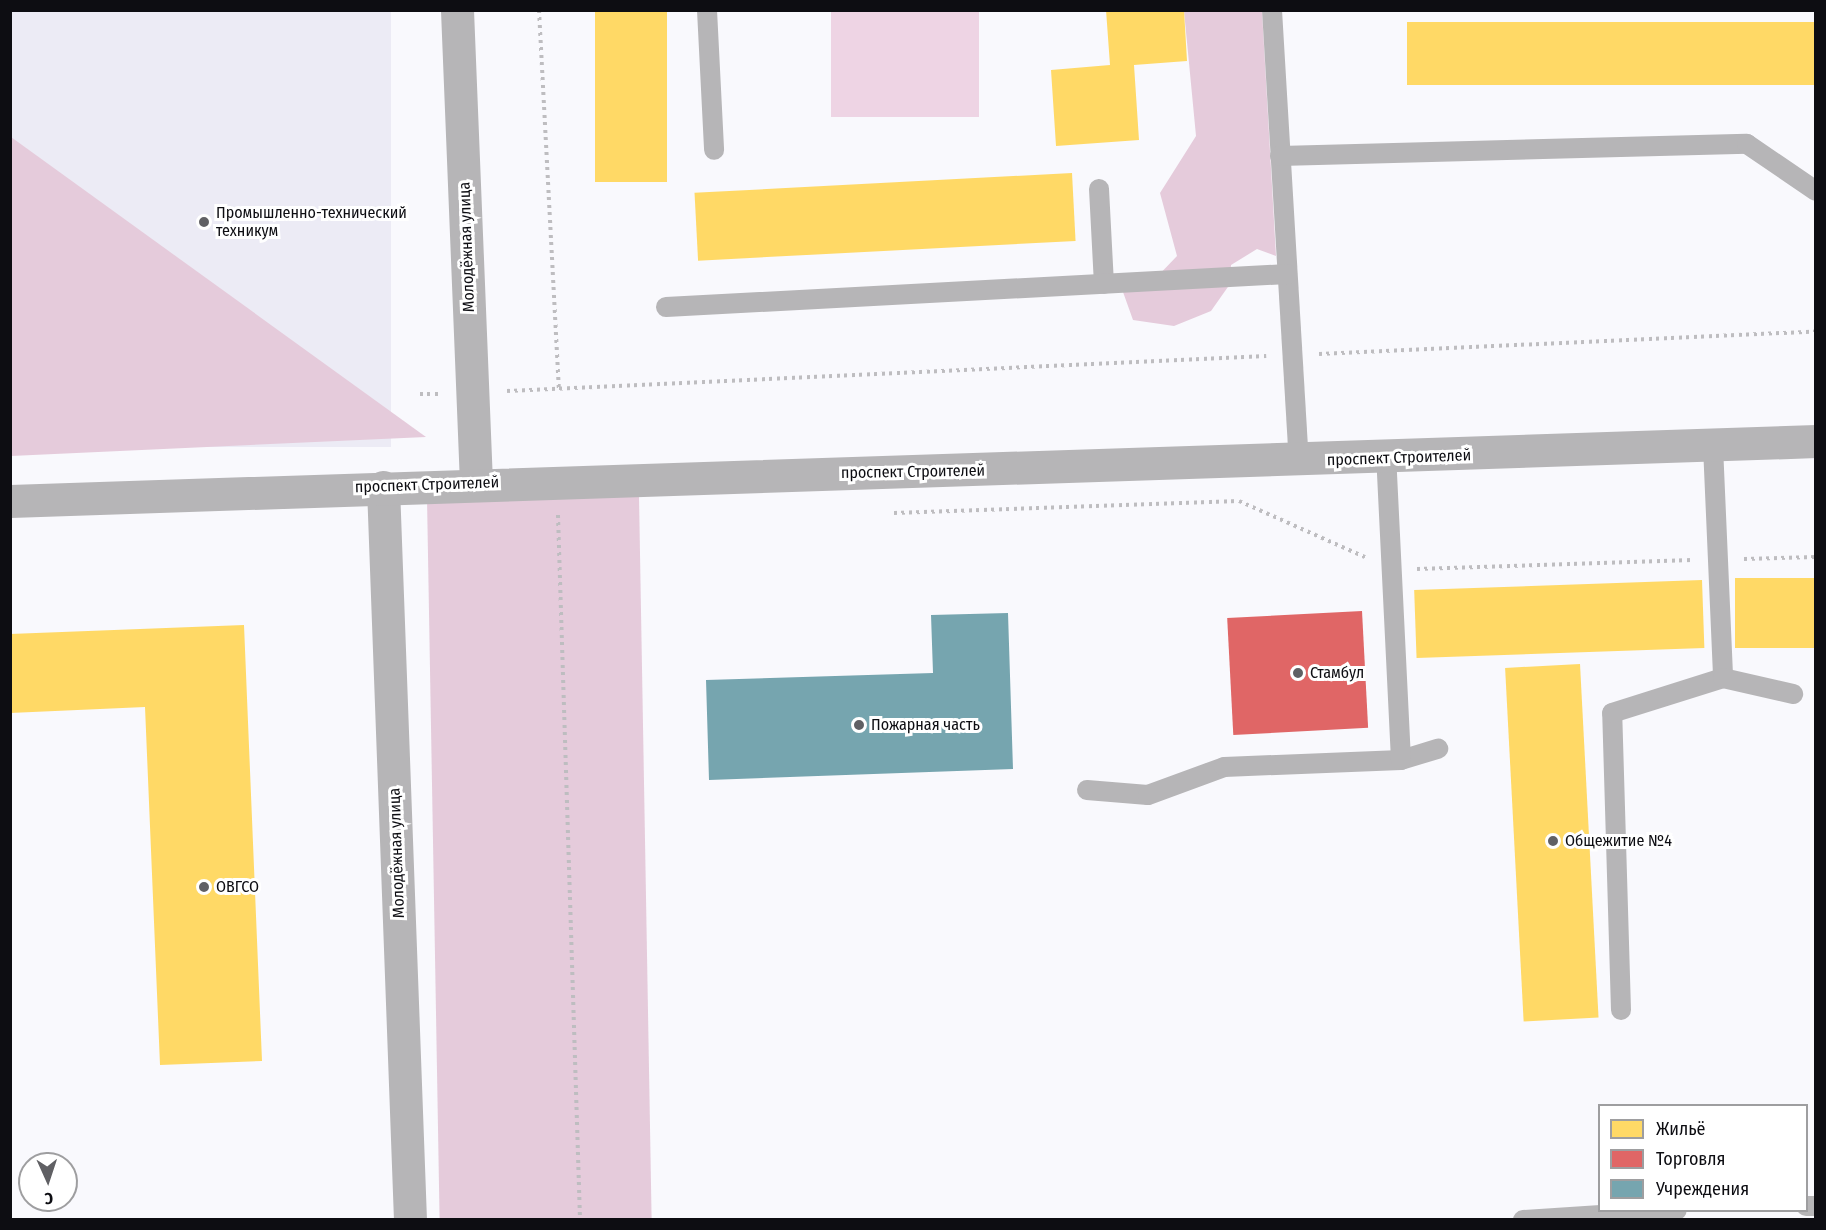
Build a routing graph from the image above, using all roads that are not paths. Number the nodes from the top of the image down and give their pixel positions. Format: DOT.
graph roads {
  1 [pos="457,10"];
  2 [pos="707,10"];
  3 [pos="1272,10"];
  4 [pos="714,150"];
  5 [pos="1280,156"];
  6 [pos="1099,189"];
  7 [pos="1815,191"];
  8 [pos="1287,274"];
  9 [pos="1104,284"];
  10 [pos="666,307"];
  11 [pos="1815,441"];
  12 [pos="1713,446"];
  13 [pos="1386,458"];
  14 [pos="1299,462"];
  15 [pos="476,483"];
  16 [pos="383,487"];
  17 [pos="10,501"];
  18 [pos="1723,678"];
  19 [pos="1793,694"];
  20 [pos="1438,749"];
  21 [pos="1401,760"];
  22 [pos="1087,790"];
  23 [pos="1621,1010"];
  24 [pos="1646,1212"];
  25 [pos="410,1220"];
  26 [pos="1523,1220"];
  1 -- 15 [label="street, Молодёжная улица"];
  2 -- 4 [label="lane"];
  3 -- 5 [label="lane"];
  5 -- 7 [label="lane"];
  5 -- 8 [label="lane"];
  6 -- 9 [label="lane"];
  8 -- 9 [label="lane"];
  8 -- 14 [label="lane"];
  9 -- 10 [label="lane"];
  11 -- 12 [label="street, проспект Строителей"];
  12 -- 13 [label="street, проспект Строителей"];
  12 -- 18 [label="lane"];
  13 -- 14 [label="street, проспект Строителей"];
  13 -- 21 [label="lane"];
  14 -- 15 [label="street, проспект Строителей"];
  15 -- 16 [label="street, проспект Строителей"];
  16 -- 17 [label="street, проспект Строителей"];
  16 -- 25 [label="street, Молодёжная улица"];
  18 -- 19 [label="lane"];
  18 -- 23 [label="lane"];
  20 -- 21 [label="lane"];
  21 -- 22 [label="lane"];
  24 -- 26 [label="lane"];
}
